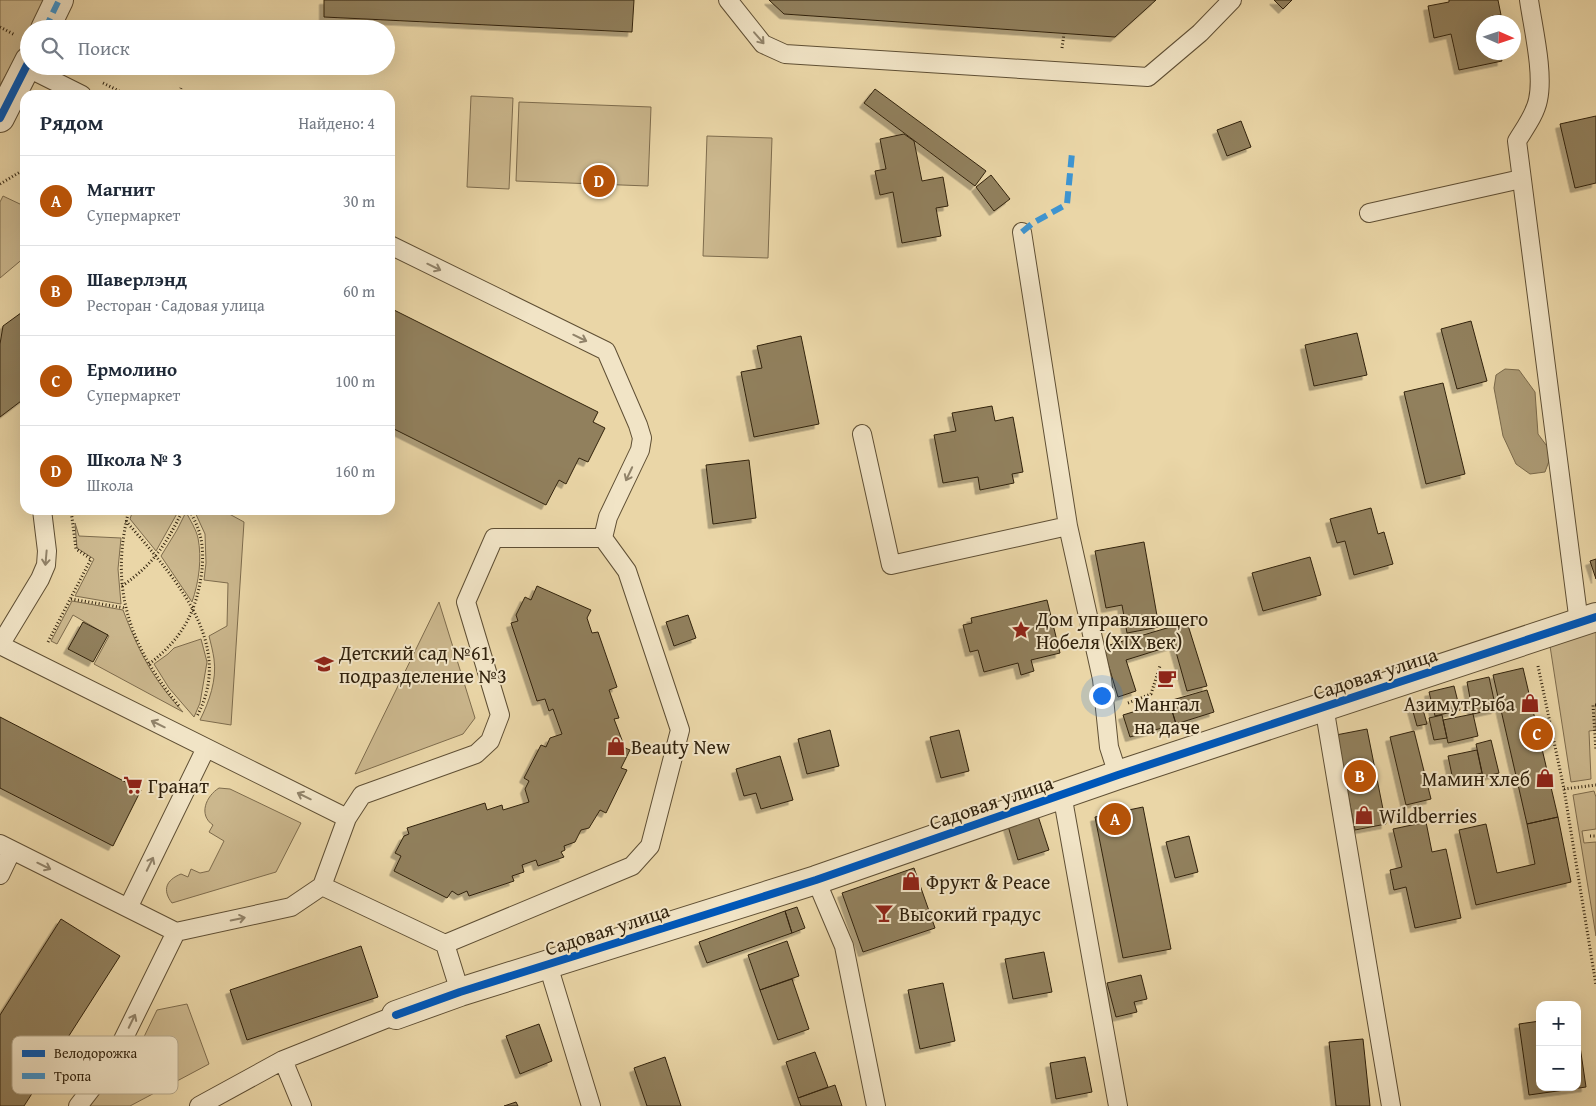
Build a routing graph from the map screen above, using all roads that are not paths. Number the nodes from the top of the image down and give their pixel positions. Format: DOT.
graph roads {
  1 [pos="59,0"];
  2 [pos="728,0"];
  3 [pos="1232,0"];
  4 [pos="1529,0"];
  5 [pos="49,20"];
  6 [pos="22,75"];
  7 [pos="47,75"];
  8 [pos="73,90"];
  9 [pos="0,118"];
  10 [pos="1521,179"];
  11 [pos="1369,213"];
  12 [pos="1022,232"];
  13 [pos="395,248"];
  14 [pos="862,434"];
  15 [pos="43,515"];
  16 [pos="1068,526"];
  17 [pos="602,538"];
  18 [pos="1588,620"];
  19 [pos="0,646"];
  20 [pos="1324,706"];
  21 [pos="206,748"];
  22 [pos="1118,775"];
  23 [pos="1062,794"];
  24 [pos="348,818"];
  25 [pos="6,847"];
  26 [pos="0,875"];
  27 [pos="816,880"];
  28 [pos="322,886"];
  29 [pos="128,908"];
  30 [pos="176,932"];
  31 [pos="445,944"];
  32 [pos="548,965"];
  33 [pos="460,992"];
  34 [pos="396,1015"];
  35 [pos="125,1036"];
  36 [pos="283,1060"];
  37 [pos="87,1094"];
  38 [pos="78,1106"];
  39 [pos="199,1106"];
  40 [pos="302,1106"];
  41 [pos="591,1106"];
  42 [pos="876,1106"];
  43 [pos="1118,1106"];
  44 [pos="1391,1106"];
  1 -- 5 [label="street"];
  2 -- 3 [label="lane, one-way"];
  4 -- 10 [label="lane"];
  6 -- 9 [label="street"];
  7 -- 8 [label="lane"];
  10 -- 11 [label="lane"];
  10 -- 18 [label="lane"];
  12 -- 16 [label="lane"];
  13 -- 17 [label="lane, one-way"];
  14 -- 16 [label="lane"];
  15 -- 19 [label="lane, one-way"];
  16 -- 22 [label="lane"];
  17 -- 24 [label="lane"];
  17 -- 31 [label="lane"];
  18 -- 20 [label="street, Садовая улица"];
  21 -- 19 [label="lane, one-way"];
  20 -- 22 [label="street, Садовая улица"];
  20 -- 44 [label="lane"];
  24 -- 21 [label="lane, one-way"];
  29 -- 21 [label="lane, one-way"];
  22 -- 23 [label="street, Садовая улица"];
  23 -- 27 [label="street, Садовая улица"];
  23 -- 43 [label="lane"];
  24 -- 28 [label="lane"];
  25 -- 26 [label="lane"];
  25 -- 29 [label="lane, one-way"];
  27 -- 32 [label="street, Садовая улица"];
  27 -- 42 [label="lane"];
  30 -- 28 [label="lane, one-way"];
  28 -- 31 [label="lane"];
  29 -- 30 [label="lane"];
  35 -- 30 [label="lane, one-way"];
  31 -- 33 [label="lane"];
  32 -- 33 [label="street, Садовая улица"];
  32 -- 41 [label="lane"];
  33 -- 34 [label="street, Садовая улица"];
  34 -- 36 [label="lane"];
  36 -- 39 [label="lane"];
  36 -- 40 [label="lane"];
  38 -- 37 [label="lane, one-way"];
}
